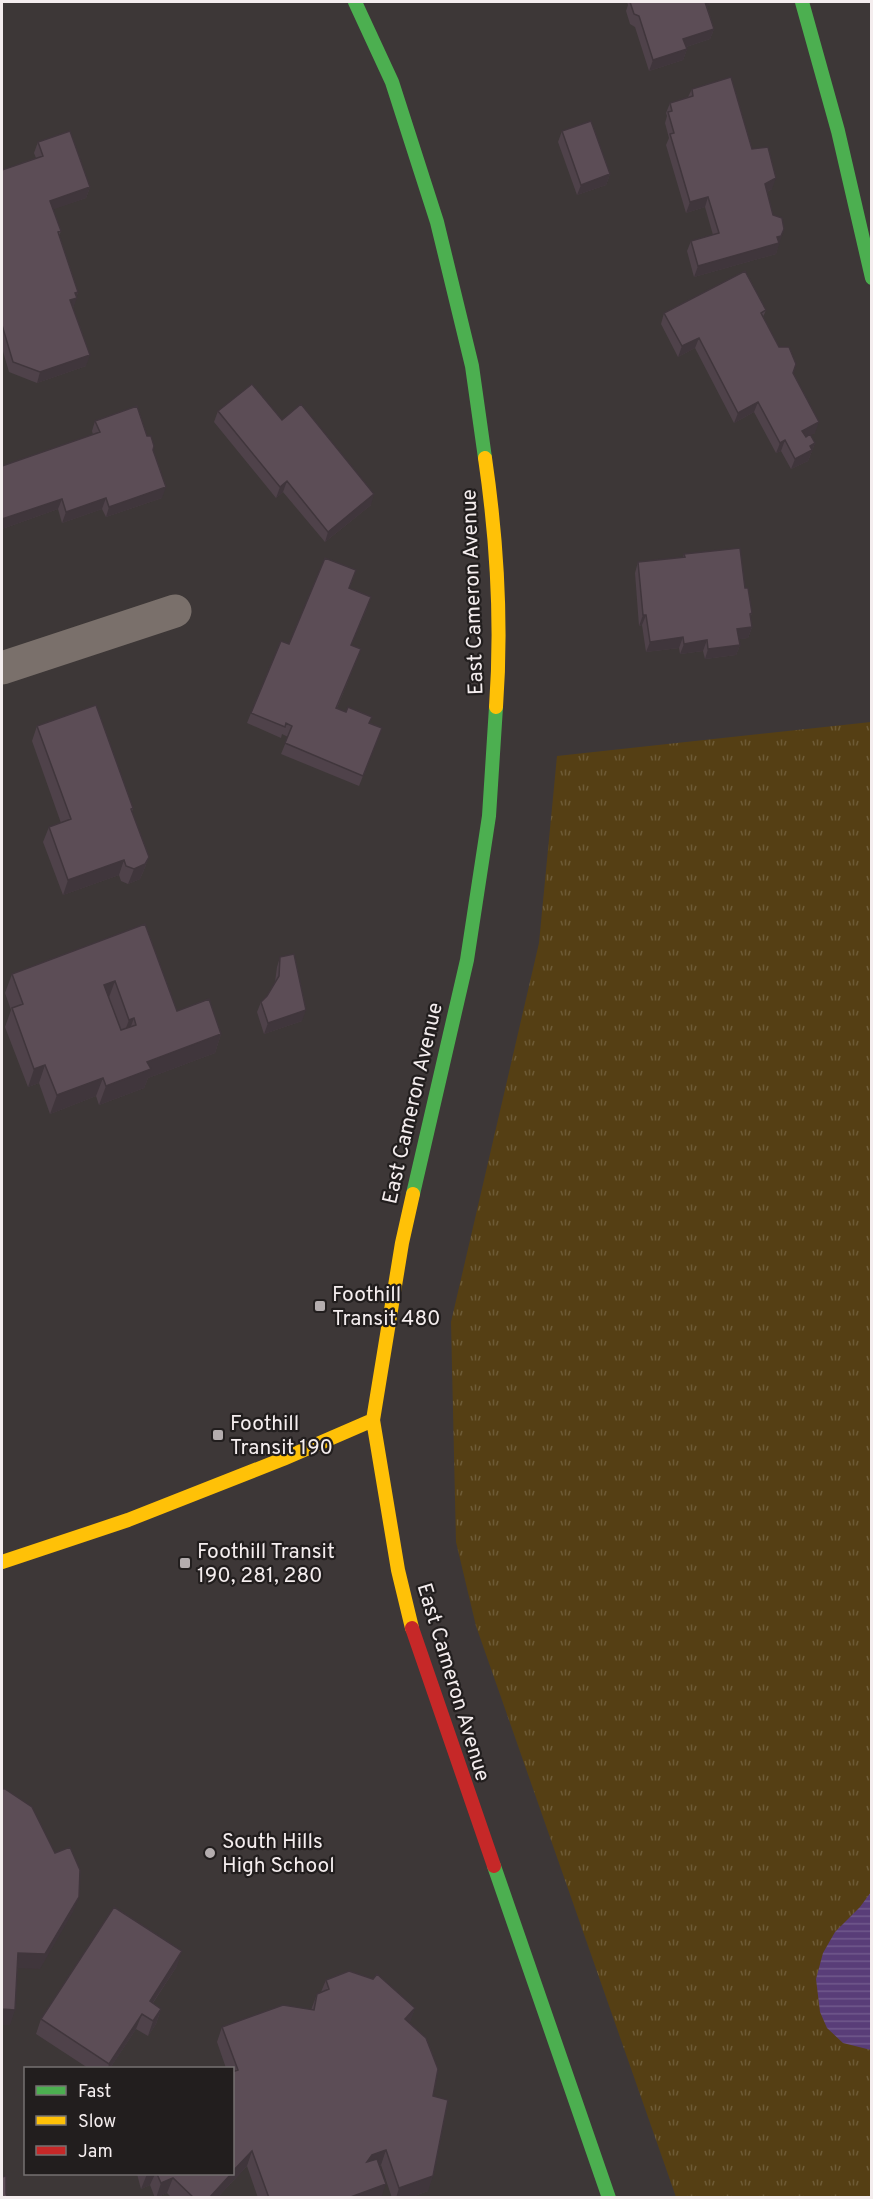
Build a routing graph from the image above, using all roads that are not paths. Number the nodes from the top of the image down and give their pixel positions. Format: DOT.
graph roads {
  1 [pos="354,2"];
  2 [pos="802,2"];
  3 [pos="872,278"];
  4 [pos="175,611"];
  5 [pos="2,669"];
  6 [pos="373,1420"];
  7 [pos="2,1562"];
  8 [pos="609,2198"];
  1 -- 6 [label="main road, East Cameron Avenue"];
  2 -- 3 [label="main road"];
  4 -- 5 [label="street"];
  6 -- 7 [label="main road"];
  6 -- 8 [label="main road, East Cameron Avenue"];
}
